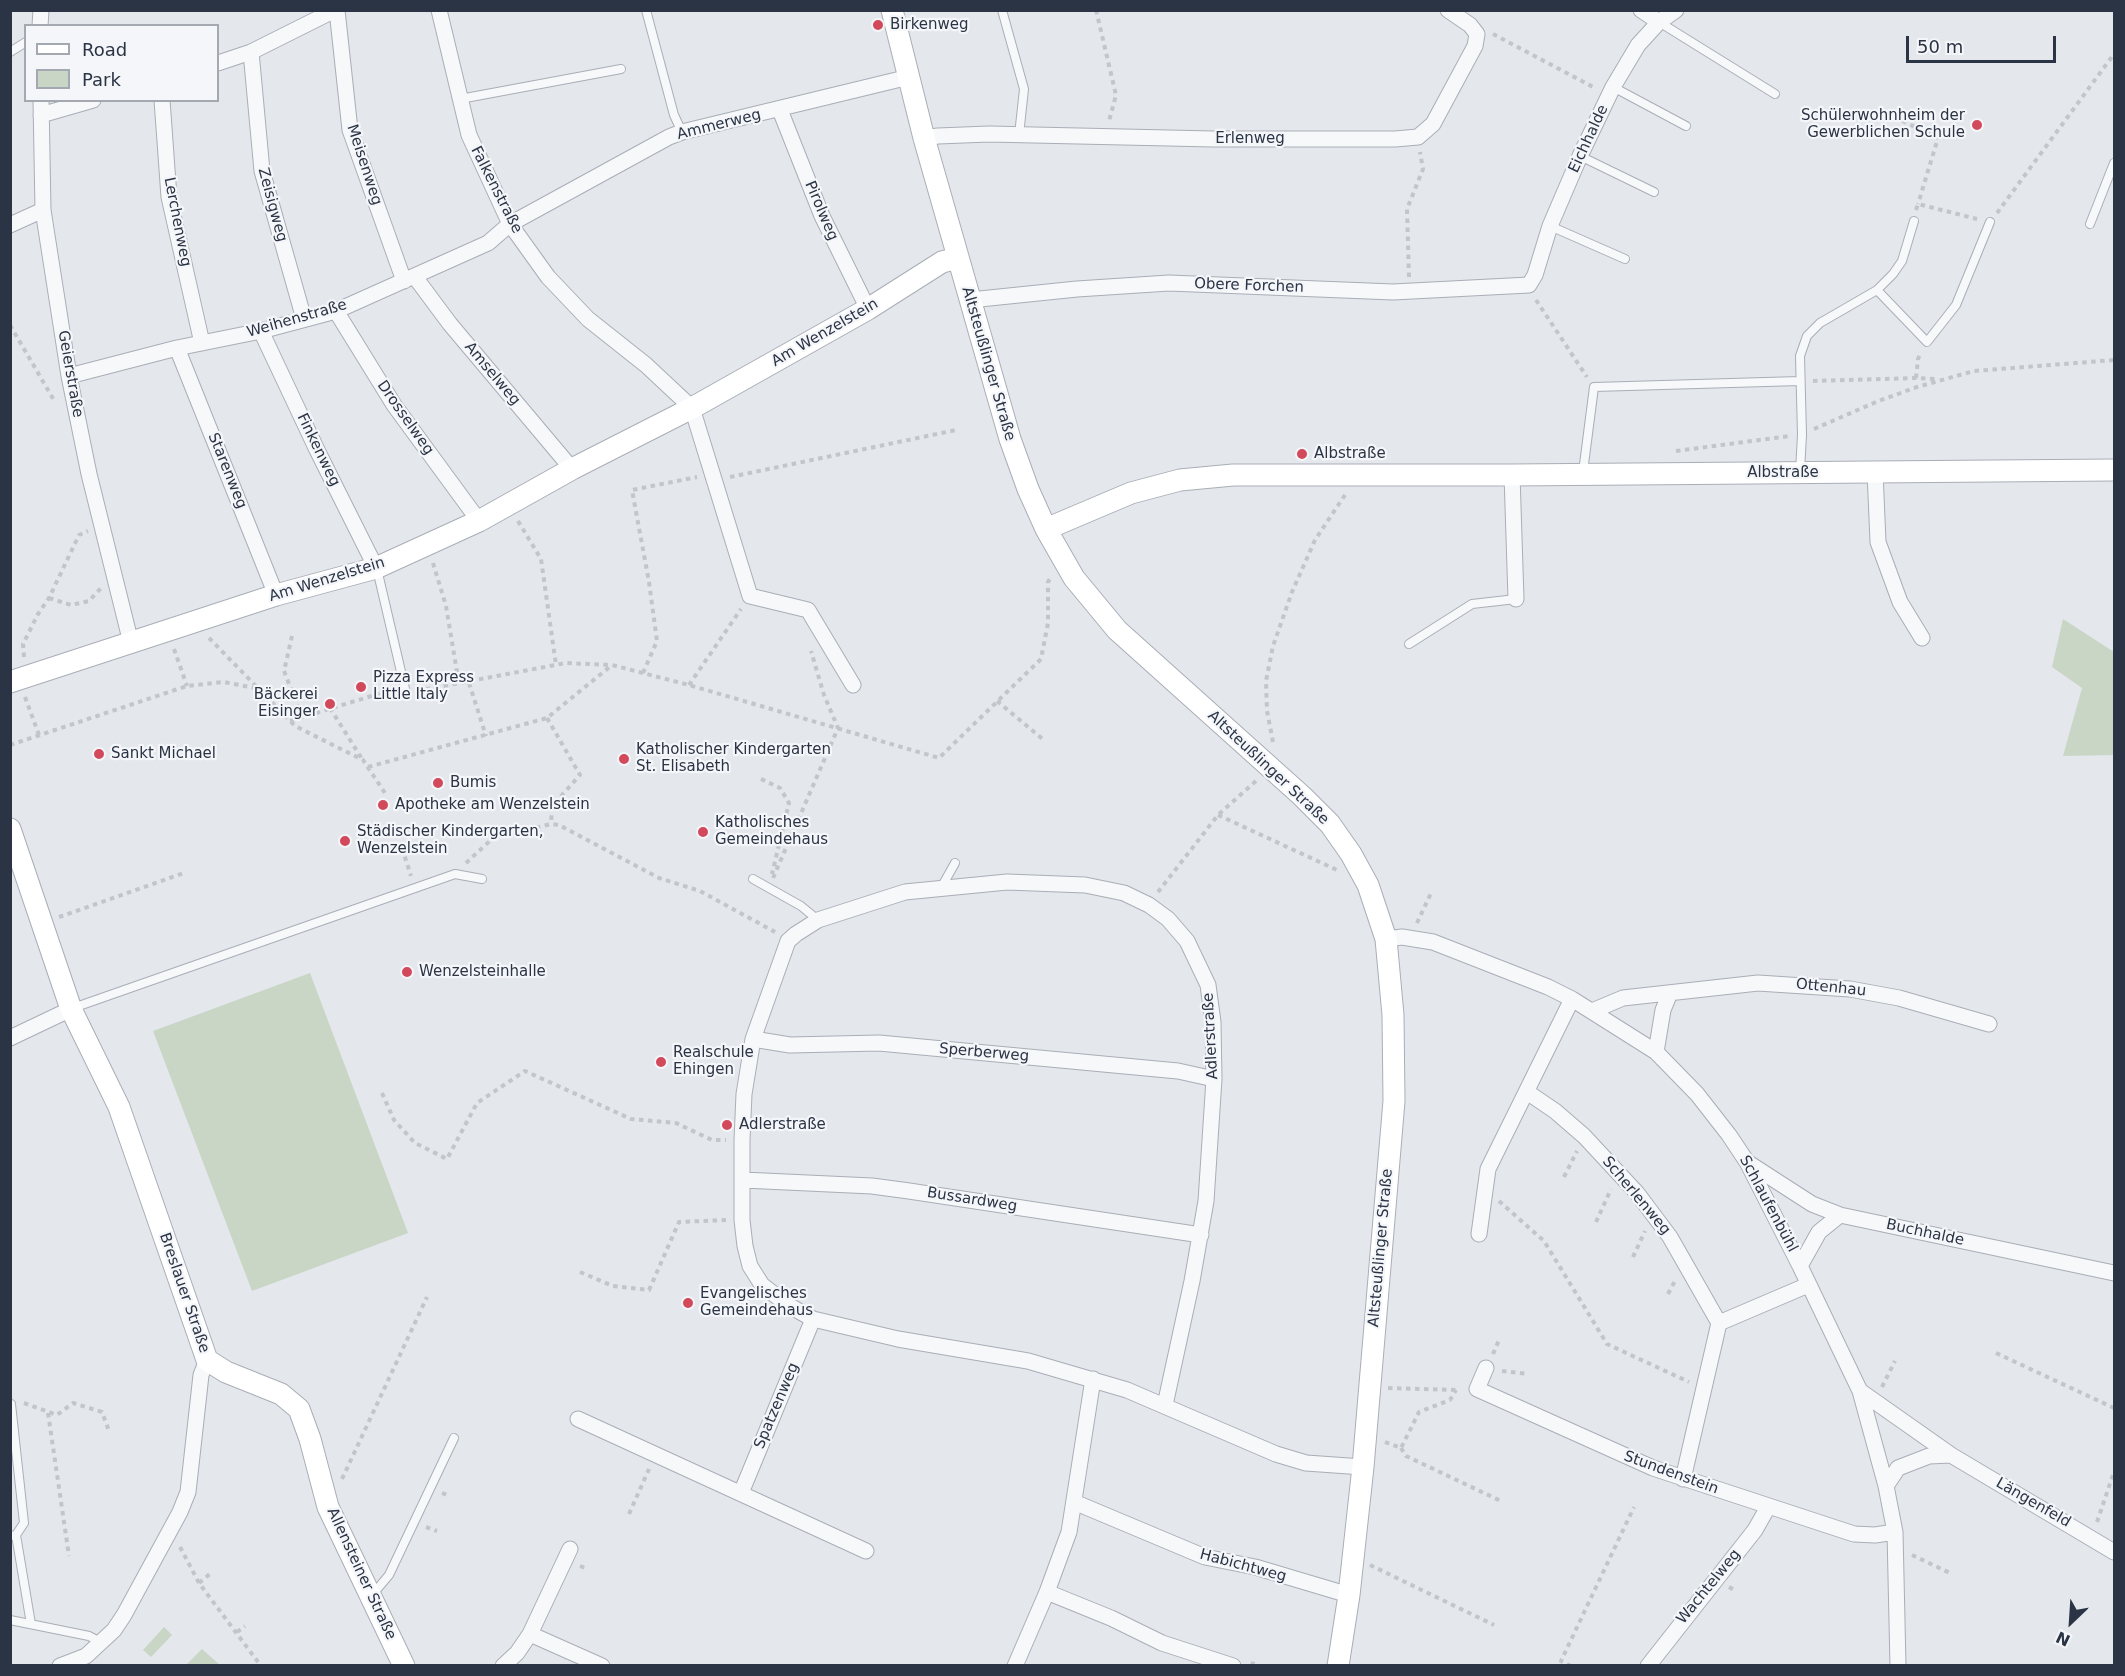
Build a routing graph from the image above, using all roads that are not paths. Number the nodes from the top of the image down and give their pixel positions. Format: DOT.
graph roads {
  1 [pos="439,10"];
  2 [pos="646,10"];
  3 [pos="892,10"];
  4 [pos="1002,10"];
  5 [pos="1448,10"];
  6 [pos="1641,10"];
  7 [pos="1676,10"];
  8 [pos="331,11"];
  9 [pos="1659,22"];
  10 [pos="24,43"];
  11 [pos="10,52"];
  12 [pos="251,52"];
  13 [pos="219,63"];
  14 [pos="621,69"];
  15 [pos="909,77"];
  16 [pos="1611,92"];
  17 [pos="1775,94"];
  18 [pos="460,99"];
  19 [pos="80,102"];
  20 [pos="162,102"];
  21 [pos="41,108"];
  22 [pos="780,110"];
  23 [pos="1686,126"];
  24 [pos="682,132"];
  25 [pos="1018,135"];
  26 [pos="924,138"];
  27 [pos="1580,156"];
  28 [pos="2115,163"];
  29 [pos="1654,192"];
  30 [pos="43,210"];
  31 [pos="1914,221"];
  32 [pos="1990,222"];
  33 [pos="510,224"];
  34 [pos="2090,224"];
  35 [pos="10,225"];
  36 [pos="1550,226"];
  37 [pos="958,258"];
  38 [pos="1625,259"];
  39 [pos="410,279"];
  40 [pos="1529,285"];
  41 [pos="1877,290"];
  42 [pos="969,300"];
  43 [pos="868,309"];
  44 [pos="336,311"];
  45 [pos="304,320"];
  46 [pos="261,331"];
  47 [pos="202,343"];
  48 [pos="177,348"];
  49 [pos="69,376"];
  50 [pos="1800,381"];
  51 [pos="692,408"];
  52 [pos="572,469"];
  53 [pos="2115,470"];
  54 [pos="1875,472"];
  55 [pos="1800,473"];
  56 [pos="1583,474"];
  57 [pos="1512,476"];
  58 [pos="479,521"];
  59 [pos="1046,529"];
  60 [pos="376,568"];
  61 [pos="276,595"];
  62 [pos="1516,599"];
  63 [pos="1922,638"];
  64 [pos="131,643"];
  65 [pos="1409,644"];
  66 [pos="19,679"];
  67 [pos="853,685"];
  68 [pos="406,693"];
  69 [pos="10,829"];
  70 [pos="955,863"];
  71 [pos="482,879"];
  72 [pos="753,879"];
  73 [pos="941,888"];
  74 [pos="818,920"];
  75 [pos="1386,939"];
  76 [pos="1670,993"];
  77 [pos="1572,999"];
  78 [pos="71,1009"];
  79 [pos="1592,1011"];
  80 [pos="1989,1024"];
  81 [pos="10,1038"];
  82 [pos="753,1039"];
  83 [pos="1656,1052"];
  84 [pos="1214,1079"];
  85 [pos="1527,1092"];
  86 [pos="1747,1162"];
  87 [pos="743,1180"];
  88 [pos="1840,1215"];
  89 [pos="1479,1234"];
  90 [pos="1201,1235"];
  91 [pos="1800,1266"];
  92 [pos="2115,1273"];
  93 [pos="1808,1285"];
  94 [pos="813,1319"];
  95 [pos="1719,1323"];
  96 [pos="207,1360"];
  97 [pos="1486,1368"];
  98 [pos="1093,1379"];
  99 [pos="1860,1391"];
  100 [pos="11,1404"];
  101 [pos="1166,1405"];
  102 [pos="578,1419"];
  103 [pos="454,1438"];
  104 [pos="1951,1455"];
  105 [pos="1363,1467"];
  106 [pos="1683,1479"];
  107 [pos="1886,1486"];
  108 [pos="741,1493"];
  109 [pos="1074,1502"];
  110 [pos="1767,1507"];
  111 [pos="13,1535"];
  112 [pos="1895,1539"];
  113 [pos="570,1549"];
  114 [pos="866,1551"];
  115 [pos="2115,1552"];
  116 [pos="1047,1592"];
  117 [pos="372,1595"];
  118 [pos="1349,1595"];
  119 [pos="10,1620"];
  120 [pos="31,1624"];
  121 [pos="530,1634"];
  122 [pos="102,1643"];
  123 [pos="60,1665"];
  124 [pos="404,1665"];
  125 [pos="503,1665"];
  126 [pos="602,1665"];
  127 [pos="1015,1665"];
  128 [pos="1233,1665"];
  129 [pos="1338,1665"];
  130 [pos="1648,1665"];
  131 [pos="1898,1665"];
  1 -- 18 [label="street, Falkenstraße"];
  2 -- 24 [label="lane"];
  3 -- 15 [label="street, Altsteußlinger Straße"];
  4 -- 25 [label="lane"];
  5 -- 25 [label="street, Erlenweg"];
  6 -- 9 [label="street"];
  7 -- 9 [label="street, Eichhalde"];
  8 -- 12 [label="street"];
  8 -- 39 [label="street, Meisenweg"];
  9 -- 16 [label="street, Eichhalde"];
  9 -- 17 [label="lane"];
  10 -- 11 [label="lane"];
  12 -- 13 [label="street"];
  12 -- 45 [label="street, Zeisigweg"];
  14 -- 18 [label="lane"];
  15 -- 22 [label="street, Ammerweg"];
  15 -- 26 [label="street, Altsteußlinger Straße"];
  16 -- 23 [label="lane"];
  16 -- 27 [label="street, Eichhalde"];
  18 -- 33 [label="street, Falkenstraße"];
  19 -- 21 [label="street"];
  20 -- 47 [label="street, Lerchenweg"];
  21 -- 30 [label="street, Geierstraße"];
  22 -- 24 [label="street, Ammerweg"];
  22 -- 43 [label="street, Pirolweg"];
  24 -- 33 [label="street, Ammerweg"];
  25 -- 26 [label="street, Erlenweg"];
  26 -- 37 [label="street, Altsteußlinger Straße"];
  27 -- 29 [label="lane"];
  27 -- 36 [label="street, Eichhalde"];
  28 -- 34 [label="lane"];
  30 -- 35 [label="street"];
  30 -- 49 [label="street, Geierstraße"];
  31 -- 41 [label="lane"];
  32 -- 41 [label="lane"];
  33 -- 39 [label="street, Weihenstraße"];
  33 -- 51 [label="street, Falkenstraße"];
  36 -- 38 [label="lane"];
  36 -- 40 [label="street, Eichhalde"];
  37 -- 42 [label="street, Altsteußlinger Straße"];
  37 -- 43 [label="street, Am Wenzelstein"];
  39 -- 44 [label="street, Weihenstraße"];
  39 -- 52 [label="street, Amselweg"];
  40 -- 42 [label="street, Obere Forchen"];
  41 -- 50 [label="lane"];
  42 -- 59 [label="street, Altsteußlinger Straße"];
  43 -- 51 [label="street, Am Wenzelstein"];
  44 -- 45 [label="street, Weihenstraße"];
  44 -- 58 [label="street, Drosselweg"];
  45 -- 46 [label="street, Weihenstraße"];
  46 -- 47 [label="street, Weihenstraße"];
  46 -- 60 [label="street, Finkenweg"];
  47 -- 48 [label="street, Weihenstraße"];
  48 -- 49 [label="street, Weihenstraße"];
  48 -- 61 [label="street, Starenweg"];
  49 -- 64 [label="street, Geierstraße"];
  50 -- 55 [label="lane"];
  50 -- 56 [label="lane"];
  51 -- 52 [label="street, Am Wenzelstein"];
  51 -- 67 [label="street"];
  52 -- 58 [label="street, Am Wenzelstein"];
  53 -- 54 [label="street, Albstraße"];
  54 -- 55 [label="street, Albstraße"];
  54 -- 63 [label="street"];
  55 -- 56 [label="street, Albstraße"];
  56 -- 57 [label="street, Albstraße"];
  57 -- 59 [label="street, Albstraße"];
  57 -- 62 [label="street"];
  58 -- 60 [label="street, Am Wenzelstein"];
  59 -- 75 [label="street, Altsteußlinger Straße"];
  60 -- 61 [label="street, Am Wenzelstein"];
  60 -- 68 [label="lane"];
  61 -- 64 [label="street, Am Wenzelstein"];
  62 -- 65 [label="lane"];
  64 -- 66 [label="street, Am Wenzelstein"];
  69 -- 78 [label="street, Breslauer Straße"];
  70 -- 73 [label="lane"];
  71 -- 78 [label="lane"];
  72 -- 74 [label="lane"];
  73 -- 74 [label="street, Adlerstraße"];
  73 -- 84 [label="street, Adlerstraße"];
  74 -- 82 [label="street, Adlerstraße"];
  75 -- 77 [label="street, Schlaufenbühl"];
  75 -- 105 [label="street, Altsteußlinger Straße"];
  76 -- 79 [label="street, Ottenhau"];
  76 -- 80 [label="street, Ottenhau"];
  76 -- 83 [label="street"];
  77 -- 79 [label="street, Schlaufenbühl"];
  77 -- 85 [label="street"];
  78 -- 81 [label="street"];
  78 -- 96 [label="street, Breslauer Straße"];
  79 -- 83 [label="street, Schlaufenbühl"];
  82 -- 84 [label="street, Sperberweg"];
  82 -- 87 [label="street"];
  83 -- 86 [label="street, Schlaufenbühl"];
  84 -- 90 [label="street, Adlerstraße"];
  85 -- 89 [label="street"];
  85 -- 95 [label="street, Scherlenweg"];
  86 -- 88 [label="street, Buchhalde"];
  86 -- 91 [label="street, Schlaufenbühl"];
  87 -- 90 [label="street, Bussardweg"];
  87 -- 94 [label="street"];
  88 -- 91 [label="street"];
  88 -- 92 [label="street, Buchhalde"];
  90 -- 101 [label="street, Adlerstraße"];
  91 -- 93 [label="street, Schlaufenbühl"];
  93 -- 95 [label="street"];
  93 -- 99 [label="street, Schlaufenbühl"];
  94 -- 98 [label="street"];
  94 -- 108 [label="street, Spatzenweg"];
  95 -- 106 [label="street"];
  96 -- 117 [label="street, Allensteiner Straße"];
  96 -- 122 [label="street, Breslauer Straße"];
  97 -- 106 [label="street, Stundenstein"];
  98 -- 101 [label="street"];
  98 -- 109 [label="street"];
  99 -- 104 [label="street, Längenfeld"];
  99 -- 107 [label="street, Schlaufenbühl"];
  100 -- 111 [label="lane"];
  101 -- 105 [label="street"];
  102 -- 108 [label="street"];
  103 -- 117 [label="lane"];
  104 -- 107 [label="street"];
  104 -- 115 [label="street, Längenfeld"];
  105 -- 118 [label="street, Altsteußlinger Straße"];
  106 -- 110 [label="street, Stundenstein"];
  107 -- 112 [label="street, Schlaufenbühl"];
  108 -- 114 [label="street"];
  109 -- 116 [label="street"];
  109 -- 118 [label="street, Habichtweg"];
  110 -- 112 [label="street, Stundenstein"];
  110 -- 130 [label="street, Wachtelweg"];
  111 -- 120 [label="lane"];
  112 -- 131 [label="street, Schlaufenbühl"];
  113 -- 121 [label="street"];
  116 -- 127 [label="street"];
  116 -- 128 [label="street"];
  117 -- 124 [label="street, Allensteiner Straße"];
  118 -- 129 [label="street, Altsteußlinger Straße"];
  119 -- 120 [label="lane"];
  120 -- 122 [label="lane"];
  121 -- 125 [label="street"];
  121 -- 126 [label="street"];
  122 -- 123 [label="street, Breslauer Straße"];
}
